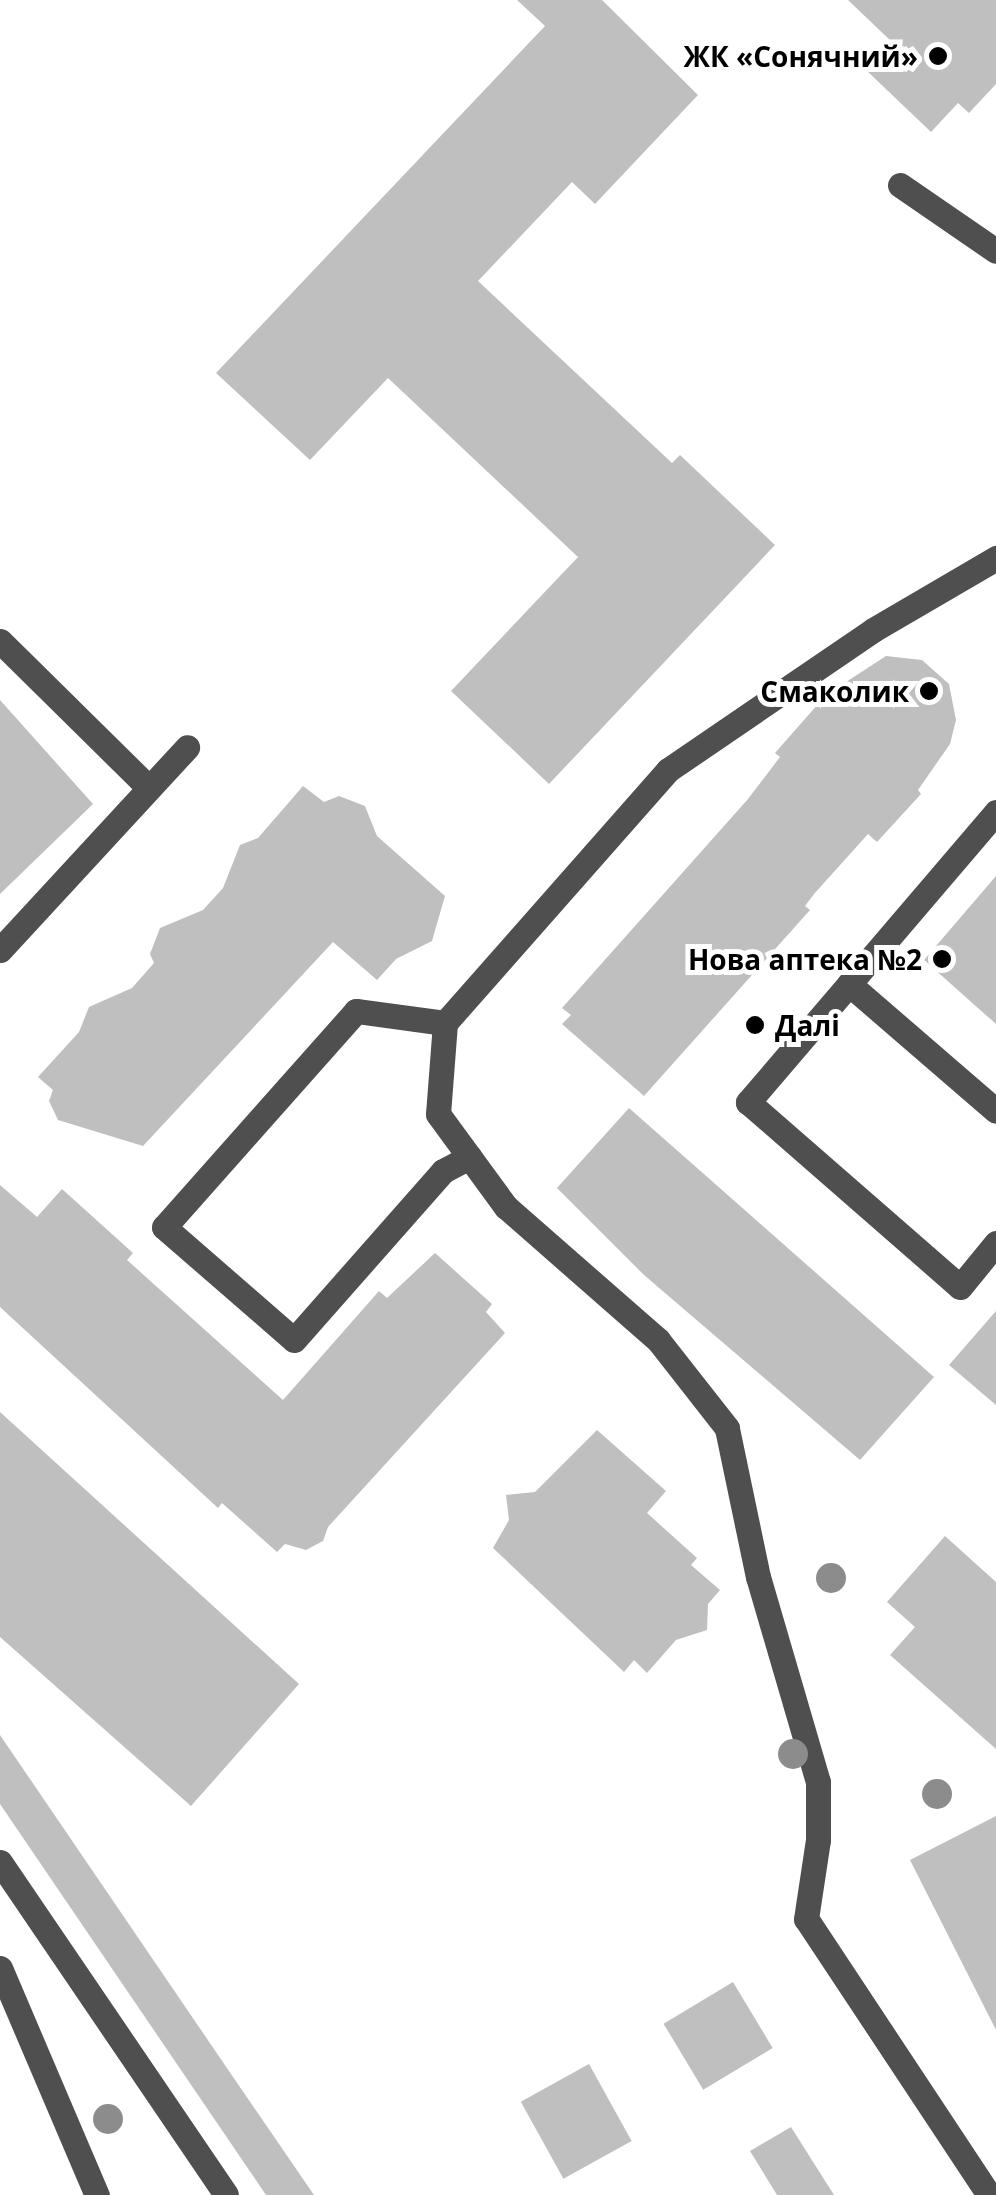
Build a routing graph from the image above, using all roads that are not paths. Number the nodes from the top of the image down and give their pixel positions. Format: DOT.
graph roads {
  1 [pos="900,185"];
  2 [pos="996,250"];
  3 [pos="996,558"];
  4 [pos="0,641"];
  5 [pos="188,747"];
  6 [pos="149,788"];
  7 [pos="996,812"];
  8 [pos="0,950"];
  9 [pos="849,984"];
  10 [pos="445,1023"];
  11 [pos="996,1111"];
  12 [pos="469,1156"];
  13 [pos="996,1243"];
  14 [pos="0,1862"];
  15 [pos="0,1968"];
  16 [pos="97,2195"];
  17 [pos="226,2195"];
  18 [pos="990,2195"];
  1 -- 2 [label="lane"];
  3 -- 10 [label="lane"];
  4 -- 6 [label="lane"];
  5 -- 6 [label="lane"];
  6 -- 8 [label="lane"];
  7 -- 9 [label="lane"];
  9 -- 11 [label="lane"];
  9 -- 13 [label="lane"];
  10 -- 12 [label="lane"];
  10 -- 12 [label="lane"];
  12 -- 18 [label="lane"];
  14 -- 17 [label="lane"];
  15 -- 16 [label="lane"];
}
